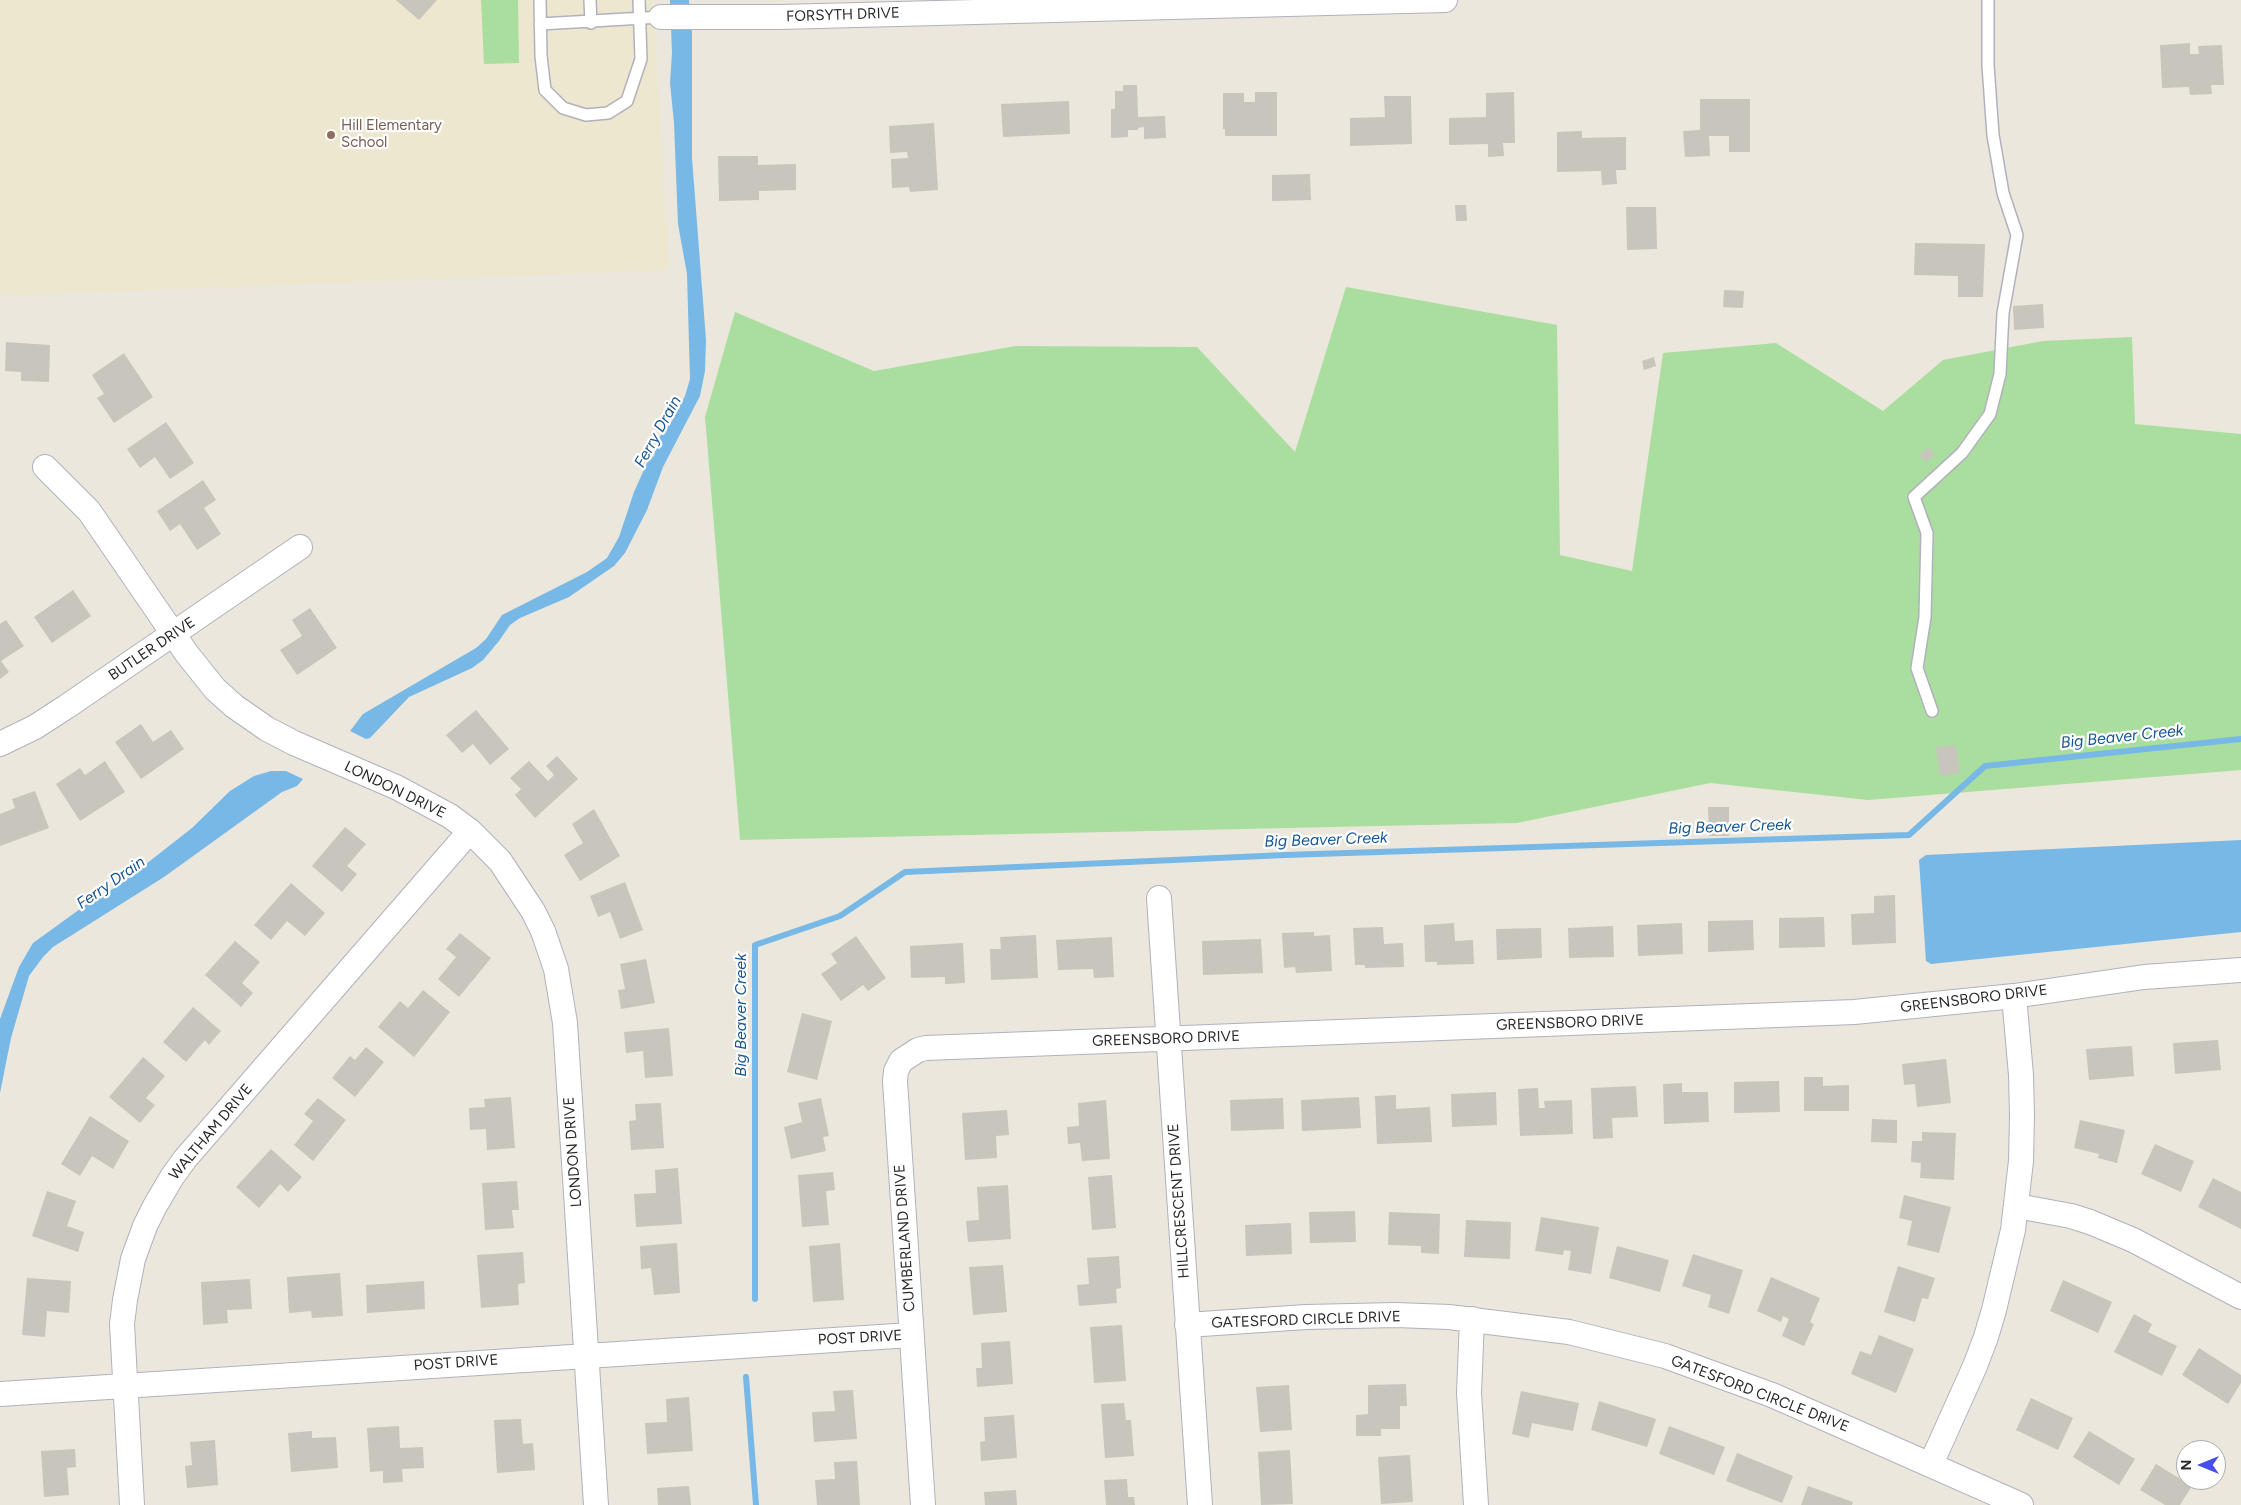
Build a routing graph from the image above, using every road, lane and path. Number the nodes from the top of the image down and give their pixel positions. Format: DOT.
graph roads {
  1 [pos="540,0"];
  2 [pos="590,0"];
  3 [pos="639,0"];
  4 [pos="1445,0"];
  5 [pos="1988,0"];
  6 [pos="656,18"];
  7 [pos="591,23"];
  8 [pos="540,24"];
  9 [pos="45,466"];
  10 [pos="300,547"];
  11 [pos="174,634"];
  12 [pos="1932,711"];
  13 [pos="0,744"];
  14 [pos="470,831"];
  15 [pos="1159,898"];
  16 [pos="2241,970"];
  17 [pos="2014,996"];
  18 [pos="1167,1040"];
  19 [pos="901,1061"];
  20 [pos="2017,1206"];
  21 [pos="2241,1297"];
  22 [pos="1472,1319"];
  23 [pos="1187,1325"];
  24 [pos="912,1335"];
  25 [pos="586,1355"];
  26 [pos="124,1385"];
  27 [pos="0,1394"];
  28 [pos="1931,1464"];
  29 [pos="132,1505"];
  30 [pos="596,1505"];
  31 [pos="923,1505"];
  32 [pos="1200,1505"];
  33 [pos="1476,1505"];
  34 [pos="2021,1505"];
  1 -- 8 [label="lane"];
  2 -- 7 [label="lane"];
  3 -- 6 [label="lane"];
  4 -- 6 [label="street, FORSYTH DRIVE"];
  5 -- 12 [label="lane"];
  6 -- 7 [label="lane"];
  6 -- 8 [label="lane"];
  7 -- 8 [label="lane"];
  9 -- 11 [label="street, LONDON DRIVE"];
  10 -- 11 [label="street, BUTLER DRIVE"];
  11 -- 13 [label="street, BUTLER DRIVE"];
  11 -- 14 [label="street, LONDON DRIVE"];
  14 -- 25 [label="street, LONDON DRIVE"];
  14 -- 26 [label="street, WALTHAM DRIVE"];
  15 -- 18 [label="street, HILLCRESCENT DRIVE"];
  16 -- 17 [label="street, GREENSBORO DRIVE"];
  17 -- 18 [label="street, GREENSBORO DRIVE"];
  17 -- 20 [label="street"];
  18 -- 19 [label="street, GREENSBORO DRIVE"];
  18 -- 23 [label="street, HILLCRESCENT DRIVE"];
  19 -- 24 [label="street, CUMBERLAND DRIVE"];
  20 -- 21 [label="street"];
  20 -- 28 [label="street"];
  22 -- 23 [label="street, GATESFORD CIRCLE DRIVE"];
  22 -- 28 [label="street, GATESFORD CIRCLE DRIVE"];
  22 -- 33 [label="street"];
  23 -- 32 [label="street, HILLCRESCENT DRIVE"];
  24 -- 25 [label="street, POST DRIVE"];
  24 -- 31 [label="street, CUMBERLAND DRIVE"];
  25 -- 26 [label="street, POST DRIVE"];
  25 -- 30 [label="street, LONDON DRIVE"];
  26 -- 27 [label="street, POST DRIVE"];
  26 -- 29 [label="street, WALTHAM DRIVE"];
  28 -- 34 [label="street, GATESFORD CIRCLE DRIVE"];
}
